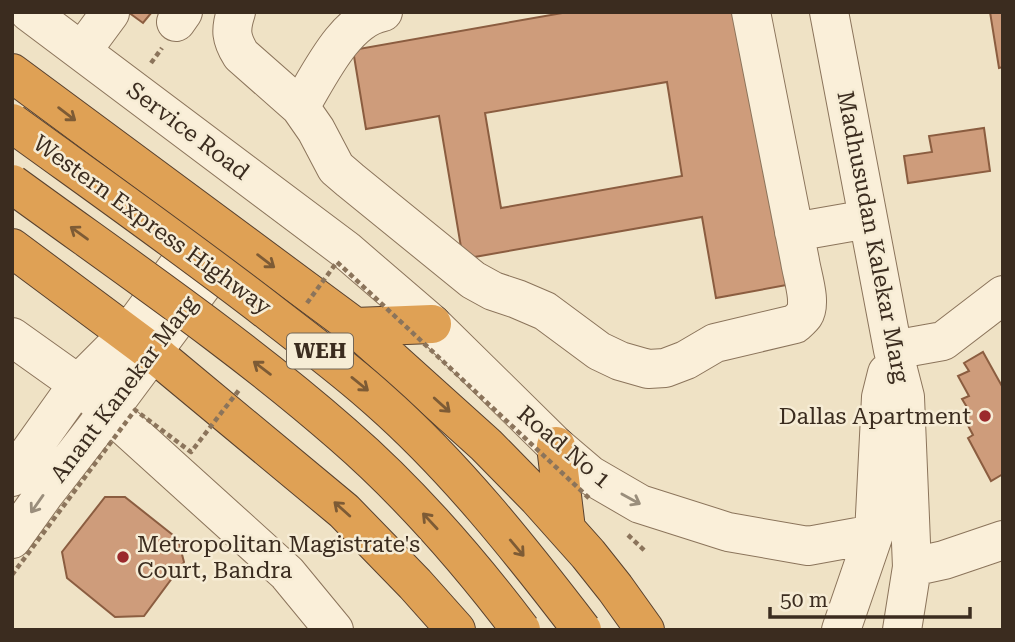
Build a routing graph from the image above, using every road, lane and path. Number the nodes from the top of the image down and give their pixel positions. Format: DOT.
graph roads {
  1 [pos="29,12"];
  2 [pos="236,12"];
  3 [pos="380,12"];
  4 [pos="751,12"];
  5 [pos="829,12"];
  6 [pos="179,17"];
  7 [pos="118,19"];
  8 [pos="82,51"];
  9 [pos="12,73"];
  10 [pos="132,89"];
  11 [pos="300,107"];
  12 [pos="12,122"];
  13 [pos="12,184"];
  14 [pos="868,219"];
  15 [pos="224,230"];
  16 [pos="794,232"];
  17 [pos="12,248"];
  18 [pos="346,250"];
  19 [pos="1003,295"];
  20 [pos="300,312"];
  21 [pos="432,324"];
  22 [pos="355,327"];
  23 [pos="12,337"];
  24 [pos="140,344"];
  25 [pos="893,350"];
  26 [pos="244,383"];
  27 [pos="78,384"];
  28 [pos="108,412"];
  29 [pos="556,446"];
  30 [pos="12,477"];
  31 [pos="590,499"];
  32 [pos="566,529"];
  33 [pos="874,534"];
  34 [pos="12,539"];
  35 [pos="1003,540"];
  36 [pos="912,567"];
  37 [pos="12,575"];
  38 [pos="334,630"];
  39 [pos="456,630"];
  40 [pos="521,630"];
  41 [pos="582,630"];
  42 [pos="645,630"];
  43 [pos="841,630"];
  44 [pos="902,630"];
  1 -- 8 [label="street, Service Road"];
  2 -- 11 [label="street"];
  3 -- 11 [label="street"];
  4 -- 16 [label="street"];
  5 -- 14 [label="street, Madhusudan Kalekar Marg"];
  6 -- 10 [label="path"];
  7 -- 8 [label="street"];
  8 -- 10 [label="street, Service Road"];
  9 -- 15 [label="highway, one-way"];
  10 -- 18 [label="street, Service Road"];
  11 -- 16 [label="street"];
  12 -- 41 [label="highway, Western Express Highway / WEH, one-way, bridge"];
  40 -- 13 [label="highway, WEH, one-way, bridge"];
  14 -- 16 [label="street"];
  14 -- 25 [label="street, Madhusudan Kalekar Marg"];
  15 -- 22 [label="highway, one-way"];
  15 -- 24 [label="street, Anant Kanekar Marg"];
  17 -- 24 [label="highway"];
  18 -- 21 [label="street, Road No 1"];
  19 -- 25 [label="street"];
  20 -- 31 [label="path, bridge"];
  21 -- 22 [label="highway"];
  21 -- 29 [label="street, Road No 1"];
  22 -- 32 [label="highway, one-way"];
  23 -- 27 [label="street"];
  24 -- 27 [label="street, Anant Kanekar Marg"];
  24 -- 28 [label="street, Anant Kanekar Marg"];
  39 -- 24 [label="highway, one-way"];
  25 -- 33 [label="street"];
  25 -- 36 [label="street, Madhusudan Kalekar Marg"];
  26 -- 37 [label="path, bridge"];
  27 -- 28 [label="street"];
  27 -- 30 [label="street, Anant Kanekar Marg"];
  28 -- 34 [label="street, Anant Kanekar Marg, one-way"];
  28 -- 38 [label="street"];
  29 -- 32 [label="highway"];
  29 -- 33 [label="street, Road No 1, one-way"];
  32 -- 42 [label="highway"];
  33 -- 43 [label="street"];
  35 -- 36 [label="street"];
  36 -- 44 [label="street, Madhusudan Kalekar Marg"];
}
